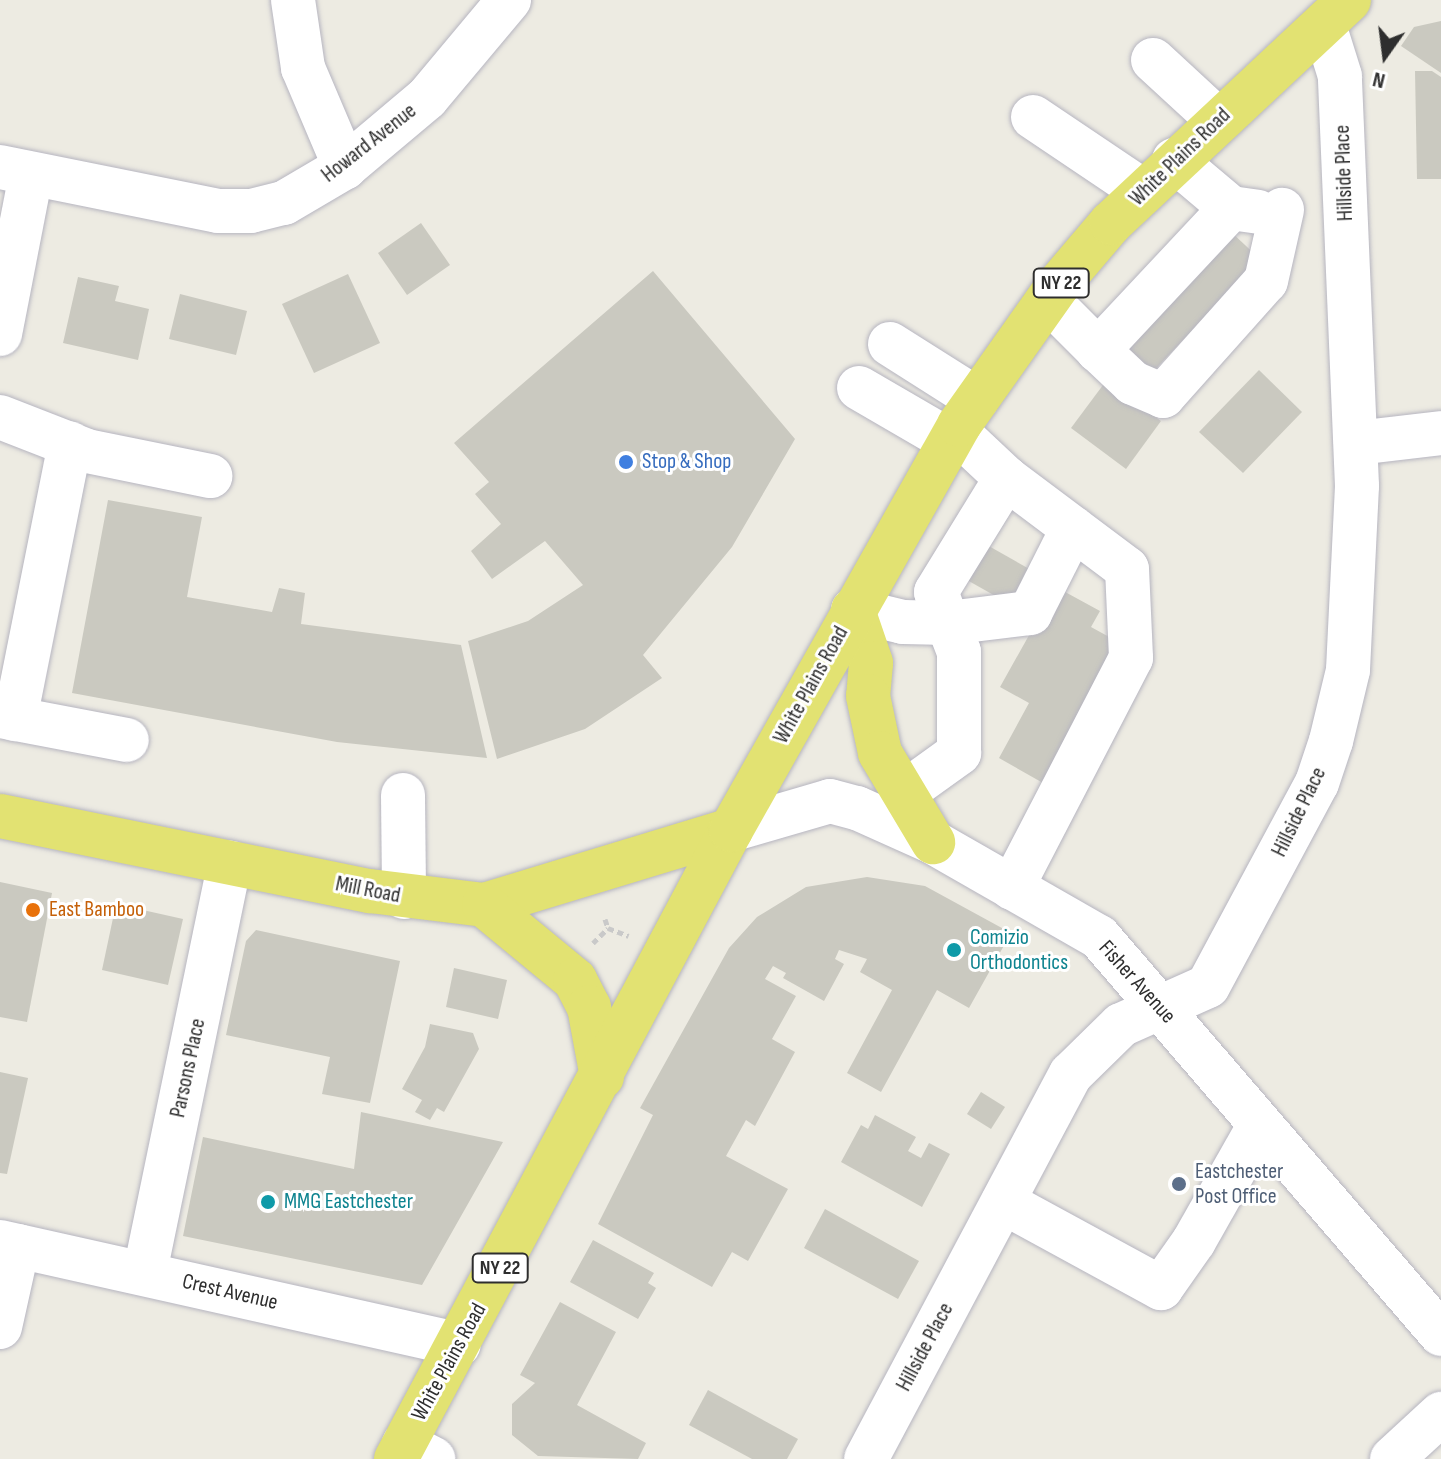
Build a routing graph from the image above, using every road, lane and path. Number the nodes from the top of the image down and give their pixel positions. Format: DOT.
graph roads {
  1 [pos="293,0"];
  2 [pos="509,0"];
  3 [pos="1336,12"];
  4 [pos="1153,60"];
  5 [pos="1033,117"];
  6 [pos="1218,120"];
  7 [pos="1174,160"];
  8 [pos="345,167"];
  9 [pos="16,171"];
  10 [pos="1143,191"];
  11 [pos="1345,204"];
  12 [pos="1231,208"];
  13 [pos="1282,210"];
  14 [pos="1048,300"];
  15 [pos="0,334"];
  16 [pos="890,344"];
  17 [pos="1098,350"];
  18 [pos="859,388"];
  19 [pos="0,417"];
  20 [pos="961,424"];
  21 [pos="1441,433"];
  22 [pos="70,443"];
  23 [pos="1356,443"];
  24 [pos="210,476"];
  25 [pos="1006,478"];
  26 [pos="1073,528"];
  27 [pos="853,610"];
  28 [pos="948,623"];
  29 [pos="8,717"];
  30 [pos="127,740"];
  31 [pos="905,792"];
  32 [pos="403,795"];
  33 [pos="0,816"];
  34 [pos="731,830"];
  35 [pos="933,842"];
  36 [pos="230,863"];
  37 [pos="1012,888"];
  38 [pos="404,897"];
  39 [pos="484,905"];
  40 [pos="605,919"];
  41 [pos="633,938"];
  42 [pos="1162,1008"];
  43 [pos="602,1077"];
  44 [pos="1259,1126"];
  45 [pos="1003,1202"];
  46 [pos="9,1244"];
  47 [pos="145,1272"];
  48 [pos="0,1327"];
  49 [pos="1441,1334"];
  50 [pos="459,1345"];
  51 [pos="1441,1414"];
  52 [pos="411,1454"];
  53 [pos="866,1459"];
  54 [pos="1392,1459"];
  1 -- 8 [label="street"];
  2 -- 8 [label="street, Howard Avenue"];
  3 -- 6 [label="main road, White Plains Road / NY 22"];
  3 -- 11 [label="street, Hillside Place"];
  4 -- 6 [label="street"];
  5 -- 10 [label="street"];
  6 -- 7 [label="main road, White Plains Road / NY 22"];
  7 -- 10 [label="main road, White Plains Road / NY 22"];
  7 -- 12 [label="street"];
  8 -- 9 [label="street, Howard Avenue"];
  9 -- 15 [label="street"];
  10 -- 14 [label="main road, White Plains Road / NY 22"];
  11 -- 13 [label="street"];
  11 -- 23 [label="street, Hillside Place"];
  12 -- 13 [label="street"];
  12 -- 17 [label="street"];
  13 -- 17 [label="street"];
  14 -- 17 [label="street"];
  14 -- 20 [label="main road, White Plains Road / NY 22"];
  16 -- 20 [label="street"];
  18 -- 20 [label="street"];
  19 -- 22 [label="street"];
  20 -- 25 [label="street"];
  20 -- 27 [label="main road, White Plains Road / NY 22"];
  21 -- 23 [label="street"];
  22 -- 24 [label="street"];
  22 -- 29 [label="street"];
  23 -- 42 [label="street, Hillside Place"];
  25 -- 26 [label="street"];
  25 -- 28 [label="street"];
  26 -- 28 [label="street"];
  26 -- 37 [label="street"];
  27 -- 28 [label="street"];
  27 -- 31 [label="main road"];
  27 -- 34 [label="main road, White Plains Road / NY 22"];
  28 -- 31 [label="street"];
  29 -- 30 [label="street"];
  31 -- 35 [label="main road"];
  32 -- 38 [label="street"];
  33 -- 36 [label="main road, Mill Road"];
  34 -- 35 [label="street, Fisher Avenue"];
  34 -- 39 [label="main road, Mill Road"];
  34 -- 43 [label="main road, White Plains Road / NY 22"];
  35 -- 37 [label="street, Fisher Avenue"];
  36 -- 38 [label="main road, Mill Road"];
  36 -- 47 [label="street, Parsons Place"];
  37 -- 42 [label="street, Fisher Avenue"];
  38 -- 39 [label="main road, Mill Road"];
  39 -- 43 [label="main road"];
  40 -- 41 [label="path"];
  42 -- 44 [label="street, Fisher Avenue"];
  42 -- 45 [label="street, Hillside Place"];
  43 -- 50 [label="main road, White Plains Road / NY 22"];
  44 -- 45 [label="street"];
  44 -- 49 [label="street, Fisher Avenue"];
  45 -- 53 [label="street, Hillside Place"];
  46 -- 47 [label="street, Crest Avenue"];
  46 -- 48 [label="street"];
  47 -- 50 [label="street, Crest Avenue"];
  50 -- 52 [label="main road, White Plains Road / NY 22"];
  51 -- 54 [label="street"];
}
